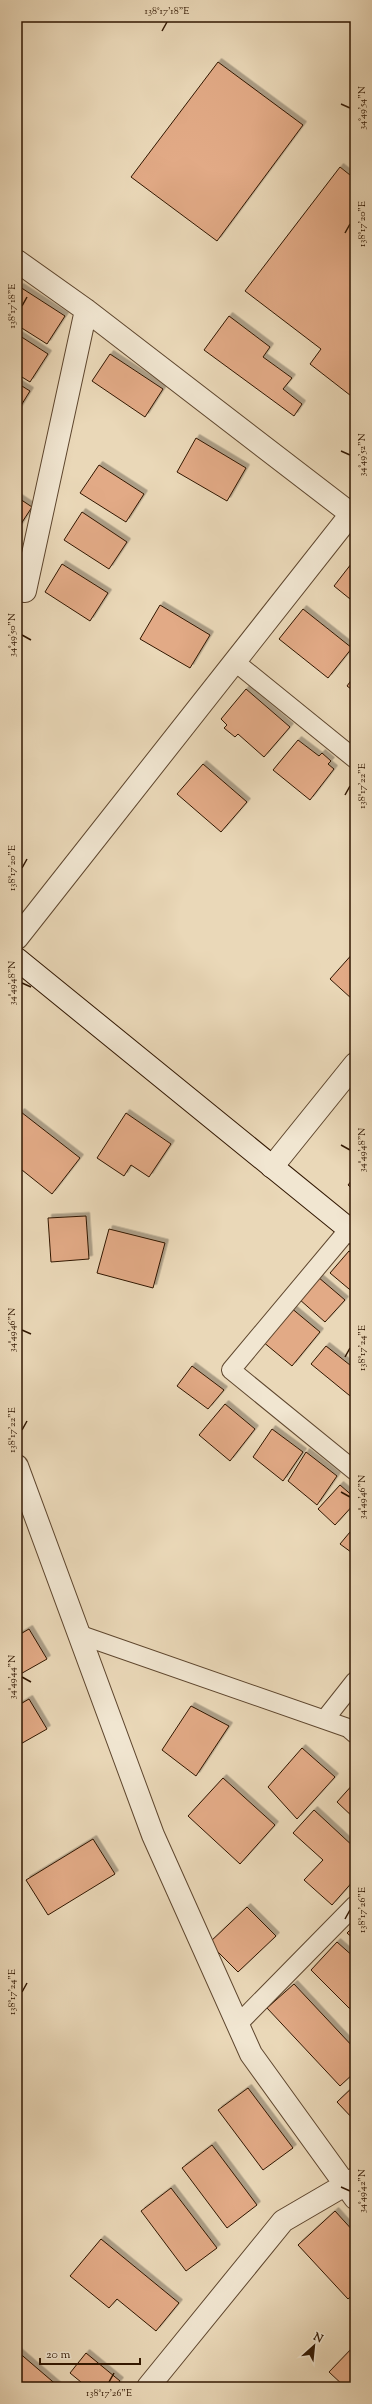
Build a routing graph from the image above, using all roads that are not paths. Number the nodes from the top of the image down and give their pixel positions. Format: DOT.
graph roads {
  1 [pos="17,261"];
  2 [pos="86,310"];
  3 [pos="354,514"];
  4 [pos="25,591"];
  5 [pos="234,661"];
  6 [pos="355,759"];
  7 [pos="17,938"];
  8 [pos="17,960"];
  9 [pos="355,1064"];
  10 [pos="272,1168"];
  11 [pos="352,1232"];
  12 [pos="17,1466"];
  13 [pos="355,1471"];
  14 [pos="78,1634"];
  15 [pos="355,1681"];
  16 [pos="325,1719"];
  17 [pos="355,1734"];
  18 [pos="355,1905"];
  19 [pos="238,2024"];
  20 [pos="351,2187"];
  21 [pos="148,2387"];
  1 -- 2 [label="street"];
  2 -- 3 [label="street"];
  2 -- 4 [label="street"];
  3 -- 5 [label="street"];
  5 -- 6 [label="lane"];
  5 -- 7 [label="street"];
  8 -- 10 [label="street"];
  9 -- 10 [label="street"];
  10 -- 11 [label="street"];
  11 -- 13 [label="lane"];
  12 -- 14 [label="street"];
  14 -- 16 [label="lane"];
  14 -- 19 [label="street"];
  15 -- 16 [label="lane"];
  16 -- 17 [label="lane"];
  18 -- 19 [label="lane"];
  19 -- 20 [label="street"];
  20 -- 21 [label="street"];
}
